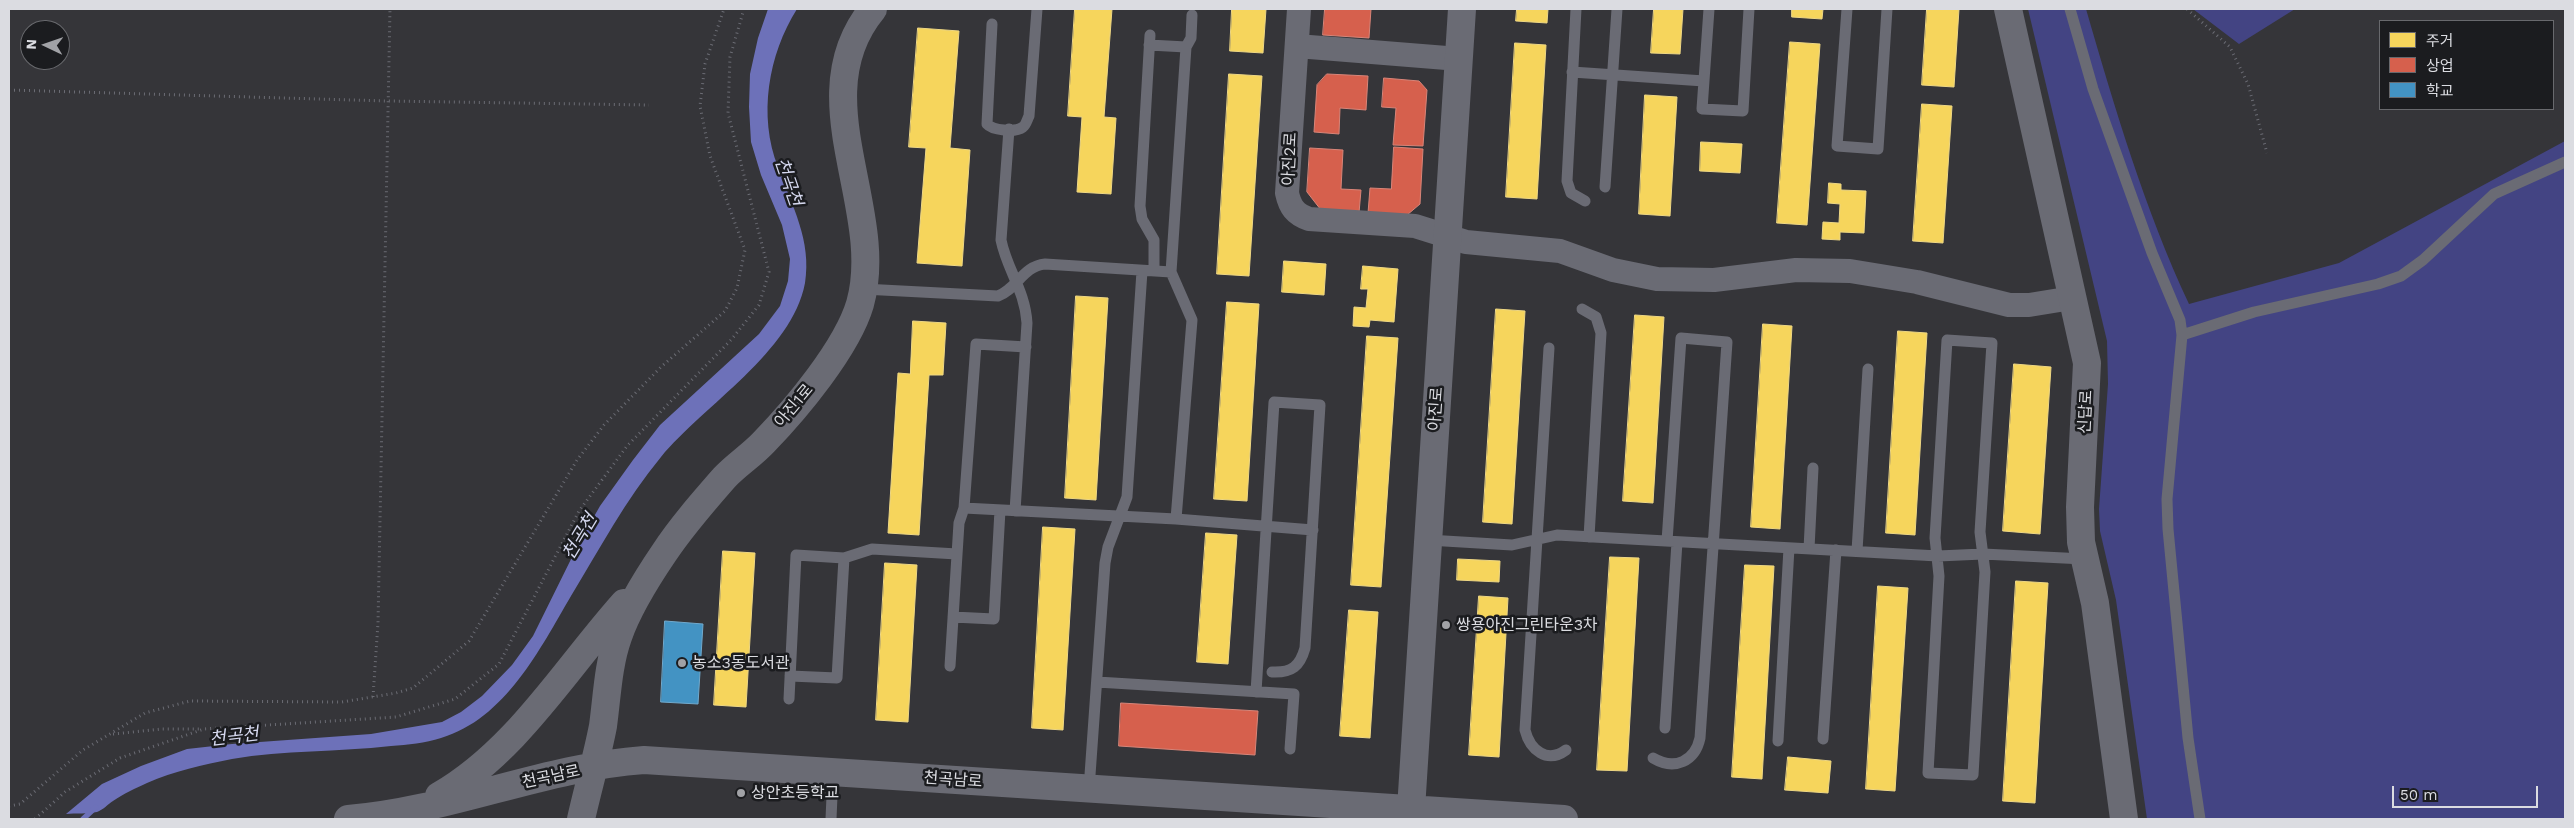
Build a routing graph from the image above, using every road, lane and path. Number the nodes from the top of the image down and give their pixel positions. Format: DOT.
graph roads {
  1 [pos="390,9"];
  2 [pos="724,9"];
  3 [pos="744,9"];
  4 [pos="873,9"];
  5 [pos="1037,9"];
  6 [pos="1299,9"];
  7 [pos="1462,9"];
  8 [pos="1576,9"];
  9 [pos="1617,9"];
  10 [pos="1709,9"];
  11 [pos="1749,9"];
  12 [pos="1847,9"];
  13 [pos="1887,9"];
  14 [pos="2008,9"];
  15 [pos="2070,9"];
  16 [pos="2187,9"];
  17 [pos="1192,15"];
  18 [pos="992,24"];
  19 [pos="1297,46"];
  20 [pos="1186,47"];
  21 [pos="1459,59"];
  22 [pos="1572,72"];
  23 [pos="1612,75"];
  24 [pos="1704,81"];
  25 [pos="9,90"];
  26 [pos="387,101"];
  27 [pos="649,105"];
  28 [pos="1009,130"];
  29 [pos="2267,153"];
  30 [pos="2565,162"];
  31 [pos="1605,186"];
  32 [pos="1585,202"];
  33 [pos="1448,236"];
  34 [pos="1148,271"];
  35 [pos="1171,272"];
  36 [pos="1018,281"];
  37 [pos="863,289"];
  38 [pos="2072,298"];
  39 [pos="1582,309"];
  40 [pos="2182,335"];
  41 [pos="1026,346"];
  42 [pos="1549,348"];
  43 [pos="1868,369"];
  44 [pos="1813,468"];
  45 [pos="964,508"];
  46 [pos="1000,510"];
  47 [pos="1015,511"];
  48 [pos="1121,517"];
  49 [pos="1176,519"];
  50 [pos="1266,526"];
  51 [pos="1313,530"];
  52 [pos="1589,537"];
  53 [pos="1538,539"];
  54 [pos="1427,540"];
  55 [pos="1672,541"];
  56 [pos="1714,543"];
  57 [pos="1789,548"];
  58 [pos="1808,549"];
  59 [pos="1836,550"];
  60 [pos="1857,552"];
  61 [pos="957,554"];
  62 [pos="1983,554"];
  63 [pos="1938,556"];
  64 [pos="844,558"];
  65 [pos="2084,559"];
  66 [pos="651,574"];
  67 [pos="953,617"];
  68 [pos="950,666"];
  69 [pos="1272,672"];
  70 [pos="790,676"];
  71 [pos="1097,682"];
  72 [pos="1256,692"];
  73 [pos="373,697"];
  74 [pos="788,699"];
  75 [pos="1665,728"];
  76 [pos="204,729"];
  77 [pos="109,734"];
  78 [pos="1823,739"];
  79 [pos="1778,741"];
  80 [pos="1290,749"];
  81 [pos="1566,750"];
  82 [pos="1653,758"];
  83 [pos="593,768"];
  84 [pos="833,773"];
  85 [pos="1090,789"];
  86 [pos="9,806"];
  87 [pos="417,809"];
  88 [pos="1410,814"];
  89 [pos="35,819"];
  90 [pos="348,819"];
  91 [pos="581,819"];
  92 [pos="830,819"];
  93 [pos="1564,819"];
  94 [pos="2124,819"];
  95 [pos="2200,819"];
  1 -- 26 [label="path"];
  2 -- 73 [label="path"];
  3 -- 76 [label="path"];
  4 -- 37 [label="street, 아진1로"];
  5 -- 28 [label="lane"];
  6 -- 19 [label="street, 아진2로"];
  7 -- 21 [label="street, 아진로"];
  8 -- 22 [label="lane"];
  9 -- 23 [label="lane"];
  10 -- 24 [label="lane"];
  11 -- 24 [label="lane"];
  12 -- 13 [label="lane"];
  14 -- 38 [label="street, 신답로"];
  15 -- 40 [label="lane"];
  16 -- 29 [label="path"];
  17 -- 20 [label="lane"];
  18 -- 28 [label="lane"];
  19 -- 21 [label="street"];
  19 -- 33 [label="street, 아진2로"];
  20 -- 34 [label="lane"];
  20 -- 35 [label="lane"];
  21 -- 33 [label="street, 아진로"];
  22 -- 23 [label="lane"];
  22 -- 32 [label="lane"];
  23 -- 24 [label="lane"];
  23 -- 31 [label="lane"];
  25 -- 26 [label="path"];
  26 -- 27 [label="path"];
  26 -- 73 [label="path"];
  28 -- 36 [label="lane"];
  30 -- 40 [label="lane"];
  33 -- 38 [label="street, 아진2로"];
  33 -- 54 [label="street, 아진로"];
  34 -- 35 [label="lane"];
  34 -- 36 [label="lane"];
  34 -- 48 [label="lane"];
  35 -- 49 [label="lane"];
  36 -- 37 [label="lane"];
  36 -- 41 [label="lane"];
  37 -- 66 [label="street, 아진1로"];
  38 -- 65 [label="street, 신답로"];
  39 -- 52 [label="lane"];
  40 -- 95 [label="lane"];
  41 -- 45 [label="lane"];
  41 -- 47 [label="lane"];
  42 -- 53 [label="lane"];
  43 -- 60 [label="lane"];
  44 -- 58 [label="lane"];
  45 -- 46 [label="lane"];
  45 -- 61 [label="lane"];
  46 -- 47 [label="lane"];
  46 -- 67 [label="lane"];
  47 -- 48 [label="lane"];
  48 -- 49 [label="lane"];
  48 -- 71 [label="lane"];
  49 -- 50 [label="lane"];
  50 -- 51 [label="lane"];
  50 -- 51 [label="lane"];
  50 -- 72 [label="lane"];
  51 -- 69 [label="lane"];
  52 -- 53 [label="lane"];
  52 -- 55 [label="lane"];
  53 -- 54 [label="lane"];
  53 -- 81 [label="lane"];
  54 -- 88 [label="street, 아진로"];
  55 -- 56 [label="lane"];
  55 -- 56 [label="lane"];
  55 -- 75 [label="lane"];
  56 -- 57 [label="lane"];
  56 -- 82 [label="lane"];
  57 -- 58 [label="lane"];
  57 -- 79 [label="lane"];
  58 -- 59 [label="lane"];
  59 -- 60 [label="lane"];
  59 -- 78 [label="lane"];
  60 -- 63 [label="lane"];
  61 -- 64 [label="lane"];
  61 -- 67 [label="lane"];
  62 -- 63 [label="lane"];
  62 -- 63 [label="lane"];
  62 -- 63 [label="lane"];
  62 -- 65 [label="lane"];
  64 -- 70 [label="lane"];
  64 -- 70 [label="lane"];
  65 -- 94 [label="street, 신답로"];
  66 -- 83 [label="street, 아진1로"];
  66 -- 87 [label="street"];
  67 -- 68 [label="lane"];
  70 -- 74 [label="lane"];
  71 -- 72 [label="lane"];
  71 -- 85 [label="lane"];
  72 -- 80 [label="lane"];
  73 -- 77 [label="path"];
  76 -- 77 [label="path"];
  76 -- 89 [label="path"];
  77 -- 86 [label="path"];
  83 -- 84 [label="street, 천곡남로"];
  83 -- 87 [label="street, 천곡남로"];
  83 -- 91 [label="street, 아진1로"];
  84 -- 85 [label="street, 천곡남로"];
  84 -- 92 [label="lane"];
  85 -- 88 [label="street, 천곡남로"];
  87 -- 90 [label="street, 천곡남로"];
  88 -- 93 [label="street, 천곡남로"];
}
